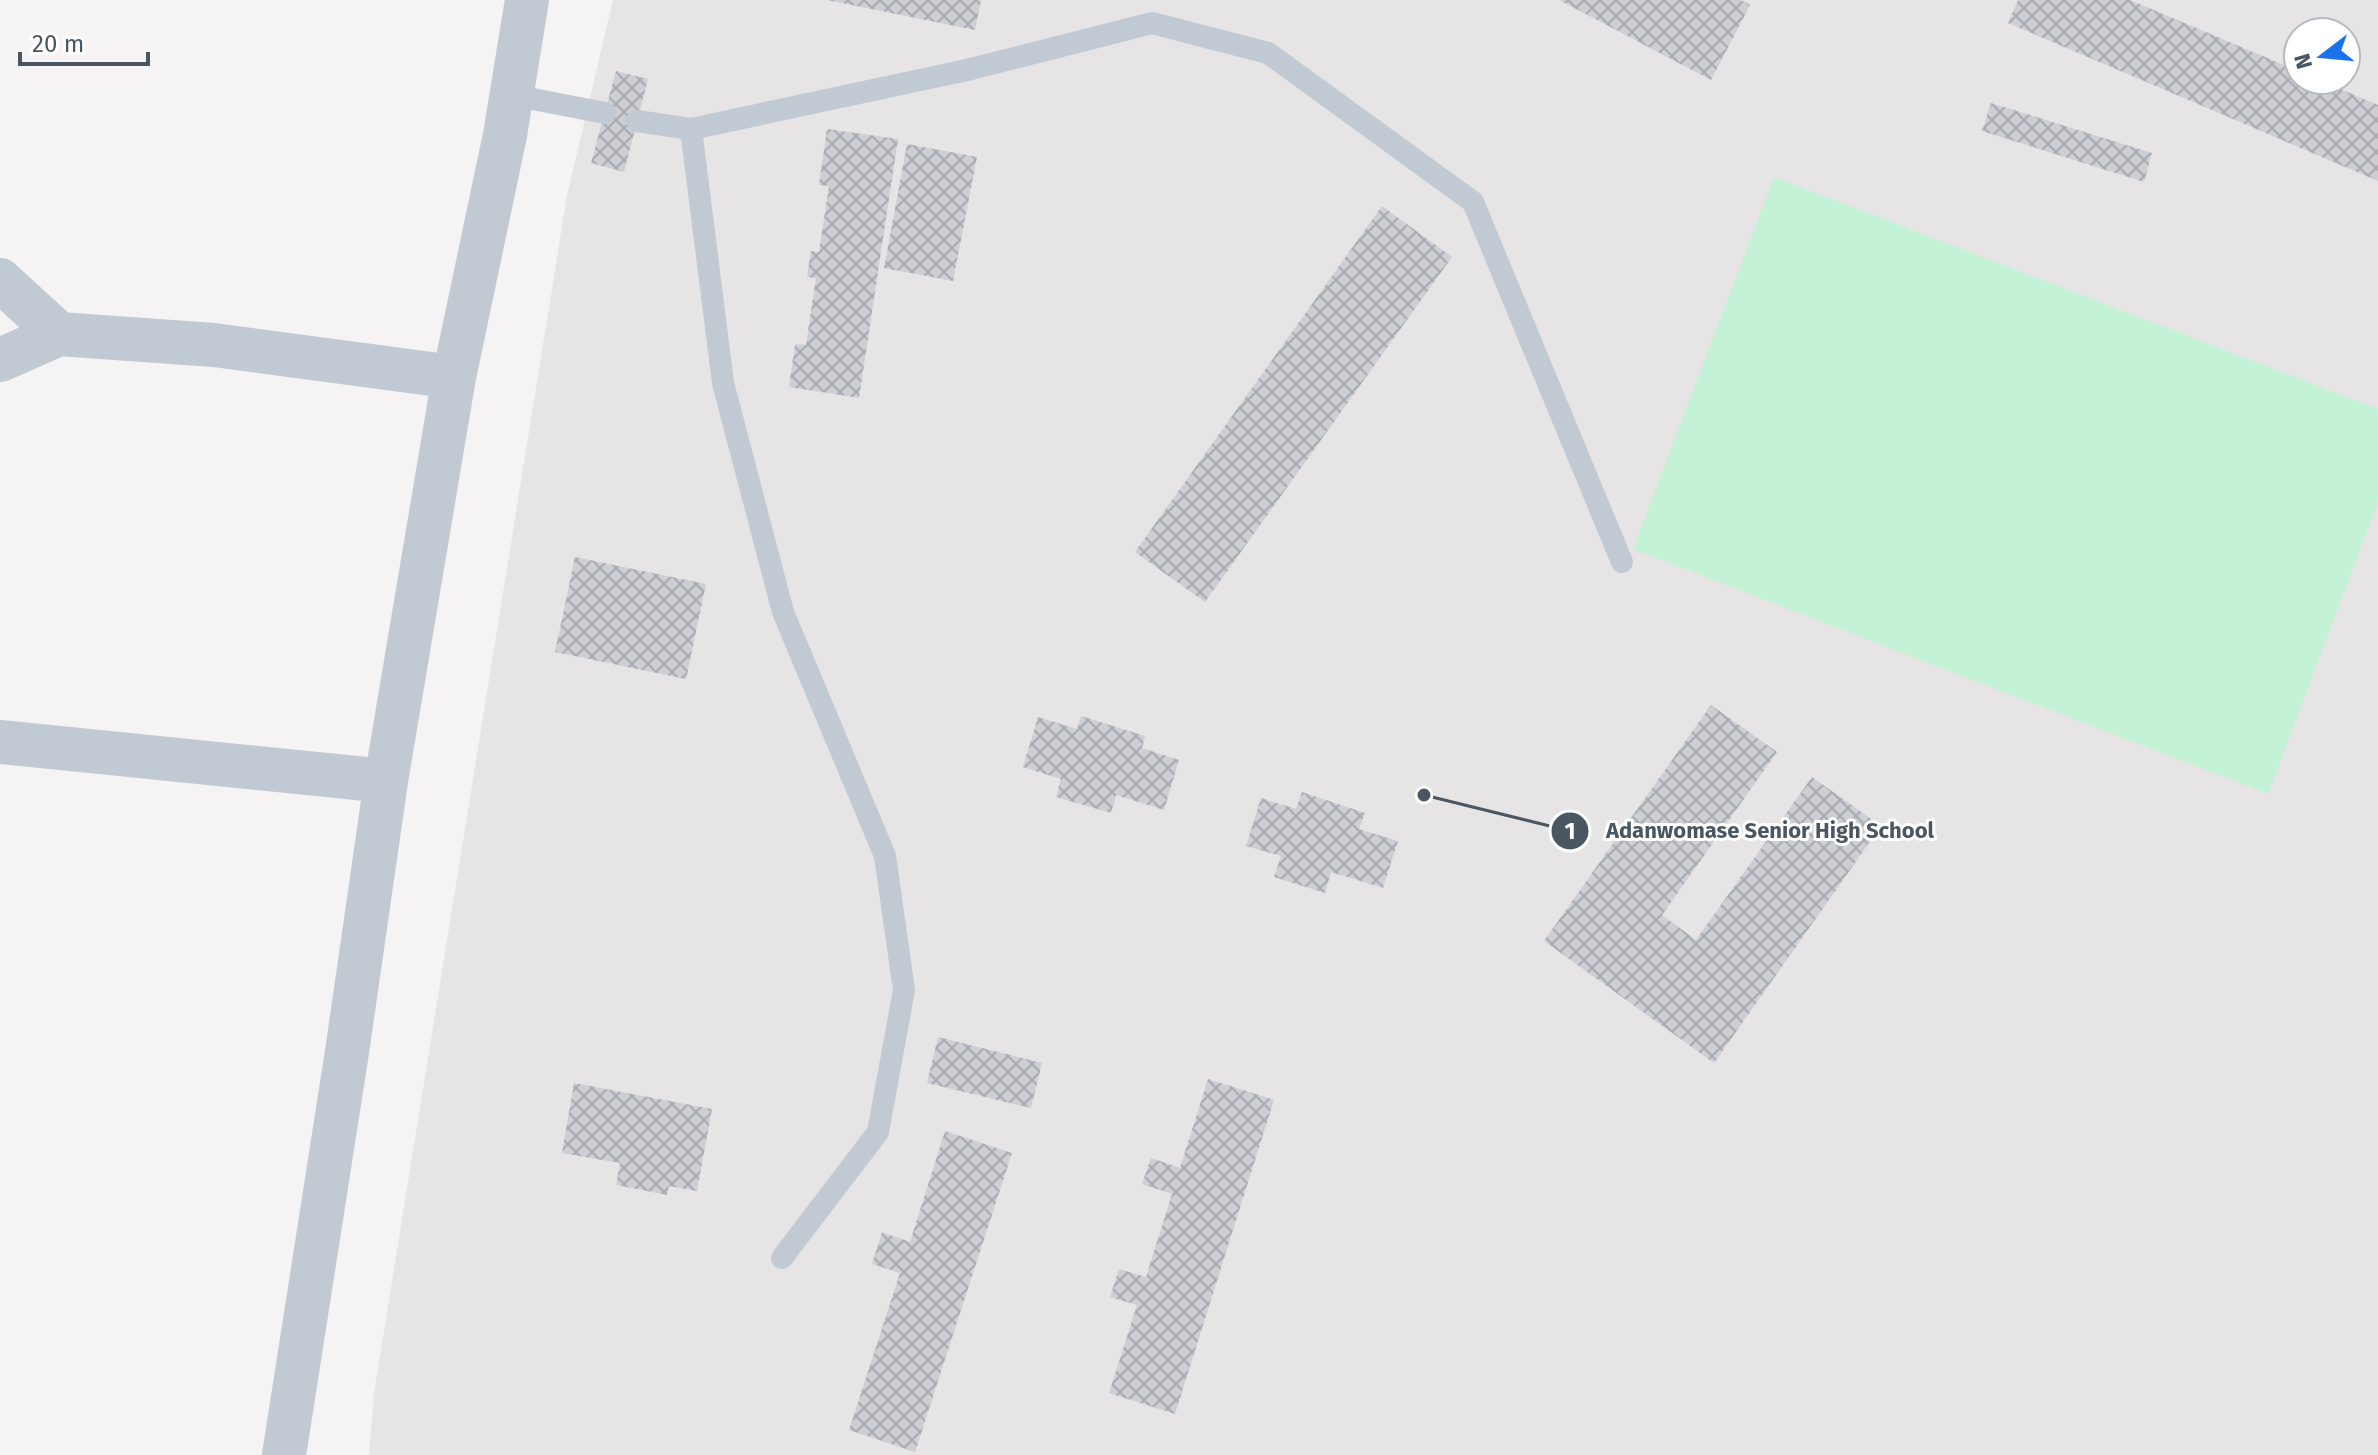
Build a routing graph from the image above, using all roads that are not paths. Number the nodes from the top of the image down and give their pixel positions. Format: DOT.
graph roads {
  1 [pos="527,0"];
  2 [pos="512,95"];
  3 [pos="605,113"];
  4 [pos="637,121"];
  5 [pos="691,129"];
  6 [pos="0,280"];
  7 [pos="59,334"];
  8 [pos="0,360"];
  9 [pos="454,377"];
  10 [pos="1622,562"];
  11 [pos="0,742"];
  12 [pos="386,781"];
  13 [pos="782,1258"];
  14 [pos="284,1455"];
  1 -- 2 [label="street"];
  2 -- 3 [label="lane"];
  2 -- 9 [label="street"];
  4 -- 5 [label="lane"];
  5 -- 10 [label="lane"];
  5 -- 13 [label="lane"];
  6 -- 7 [label="street"];
  7 -- 8 [label="street"];
  7 -- 9 [label="street"];
  9 -- 12 [label="street"];
  11 -- 12 [label="street"];
  12 -- 14 [label="street"];
}
